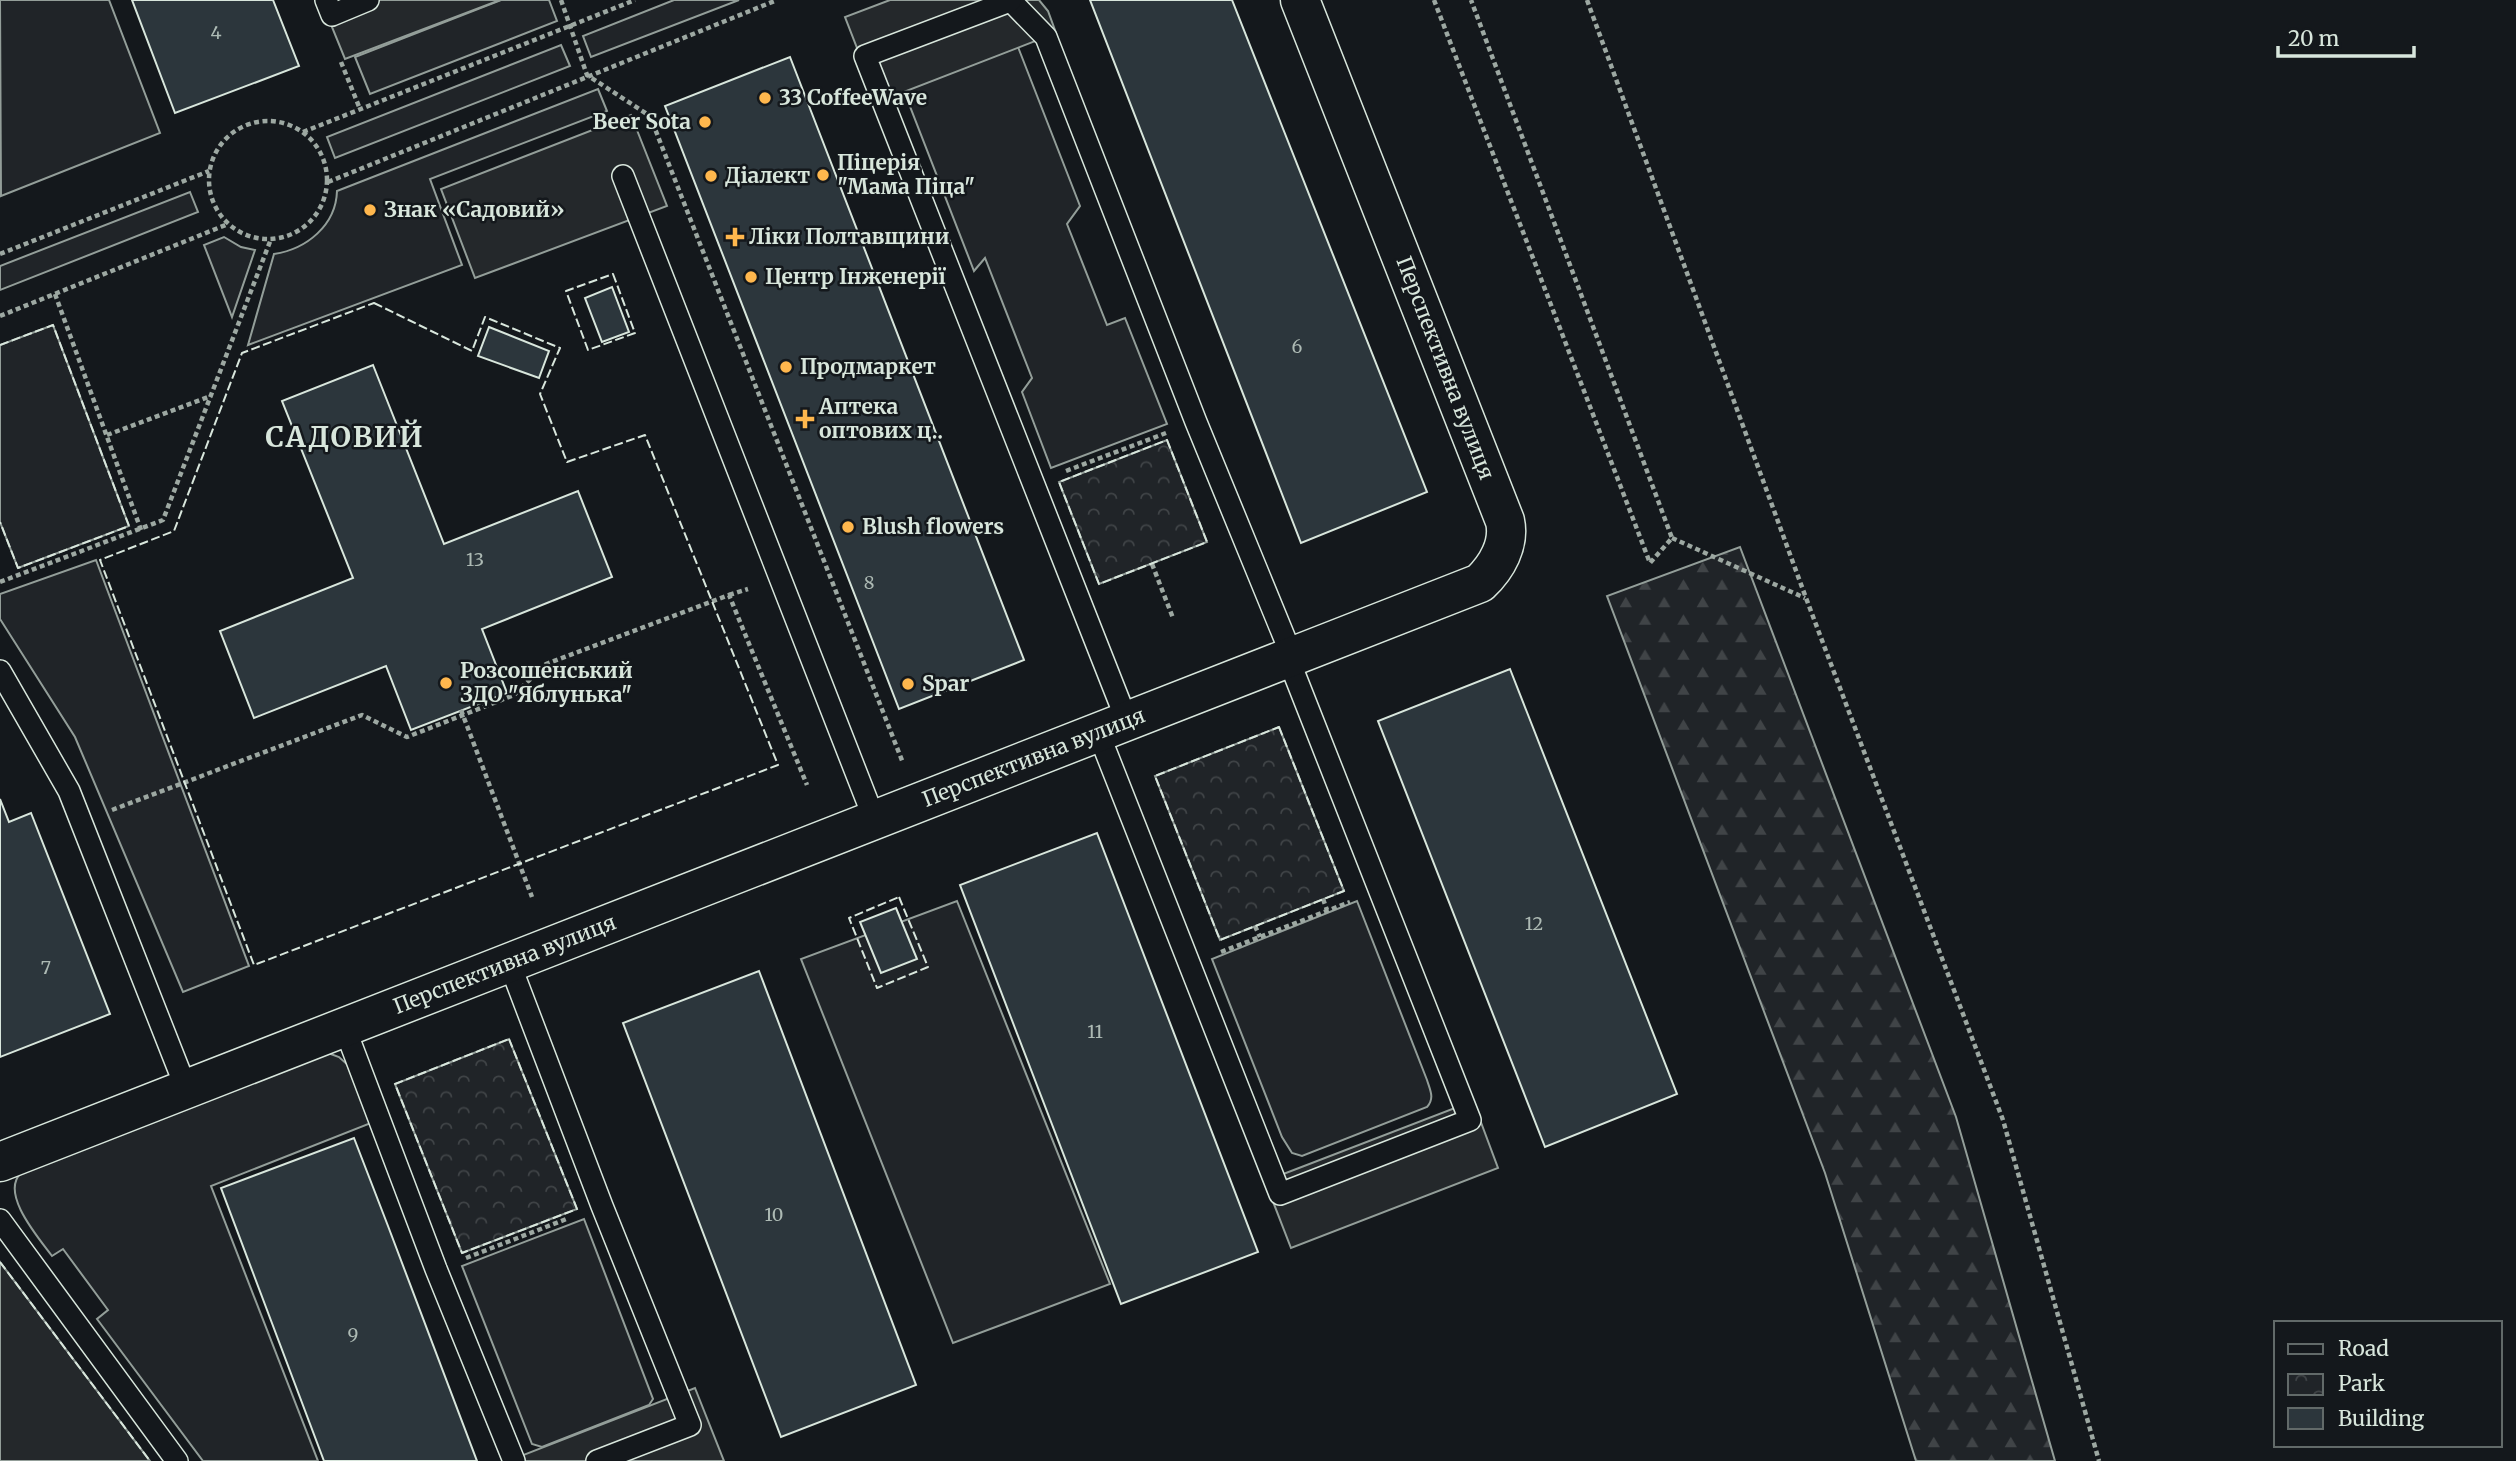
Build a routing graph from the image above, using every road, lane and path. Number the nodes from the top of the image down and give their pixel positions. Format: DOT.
graph roads {
  1 [pos="326,0"];
  2 [pos="368,0"];
  3 [pos="561,0"];
  4 [pos="635,0"];
  5 [pos="776,0"];
  6 [pos="1300,0"];
  7 [pos="1434,0"];
  8 [pos="1471,0"];
  9 [pos="1587,0"];
  10 [pos="1010,1"];
  11 [pos="569,26"];
  12 [pos="341,62"];
  13 [pos="587,75"];
  14 [pos="359,109"];
  15 [pos="303,132"];
  16 [pos="209,171"];
  17 [pos="623,176"];
  18 [pos="328,182"];
  19 [pos="228,224"];
  20 [pos="271,239"];
  21 [pos="0,254"];
  22 [pos="55,294"];
  23 [pos="0,316"];
  24 [pos="211,396"];
  25 [pos="1196,422"];
  26 [pos="107,435"];
  27 [pos="1109,455"];
  28 [pos="1111,462"];
  29 [pos="1032,484"];
  30 [pos="141,530"];
  31 [pos="1672,538"];
  32 [pos="1152,564"];
  33 [pos="0,582"];
  34 [pos="1806,598"];
  35 [pos="1173,618"];
  36 [pos="1290,657"];
  37 [pos="0,671"];
  38 [pos="462,713"];
  39 [pos="1113,726"];
  40 [pos="807,785"];
  41 [pos="918,803"];
  42 [pos="82,821"];
  43 [pos="875,821"];
  44 [pos="1380,890"];
  45 [pos="532,897"];
  46 [pos="1323,899"];
  47 [pos="1328,910"];
  48 [pos="1255,926"];
  49 [pos="1260,937"];
  50 [pos="509,962"];
  51 [pos="1191,964"];
  52 [pos="344,1027"];
  53 [pos="186,1088"];
  54 [pos="0,1162"];
  55 [pos="602,1206"];
  56 [pos="0,1220"];
  57 [pos="499,1238"];
  58 [pos="501,1244"];
  59 [pos="436,1269"];
  60 [pos="177,1461"];
  61 [pos="514,1461"];
  62 [pos="597,1461"];
  63 [pos="2099,1461"];
  1 -- 2 [label="lane"];
  3 -- 11 [label="path"];
  4 -- 11 [label="path"];
  5 -- 13 [label="path"];
  6 -- 36 [label="street, Перспективна вулиця"];
  7 -- 31 [label="path"];
  8 -- 31 [label="path"];
  9 -- 34 [label="path"];
  10 -- 25 [label="lane"];
  10 -- 29 [label="lane"];
  11 -- 13 [label="path"];
  11 -- 14 [label="path"];
  12 -- 14 [label="path"];
  13 -- 18 [label="path"];
  13 -- 41 [label="path"];
  14 -- 15 [label="path"];
  15 -- 16 [label="path"];
  15 -- 18 [label="path"];
  16 -- 19 [label="path"];
  16 -- 21 [label="path"];
  17 -- 43 [label="lane"];
  18 -- 20 [label="path"];
  19 -- 20 [label="path"];
  19 -- 22 [label="path"];
  20 -- 24 [label="path"];
  22 -- 23 [label="path"];
  22 -- 26 [label="path"];
  24 -- 26 [label="path"];
  24 -- 30 [label="path"];
  25 -- 27 [label="path"];
  25 -- 36 [label="lane"];
  26 -- 30 [label="path"];
  27 -- 28 [label="path"];
  27 -- 29 [label="path"];
  29 -- 39 [label="lane"];
  30 -- 33 [label="path"];
  31 -- 34 [label="path"];
  32 -- 35 [label="path"];
  34 -- 63 [label="path"];
  36 -- 39 [label="street, Перспективна вулиця"];
  36 -- 44 [label="lane"];
  37 -- 42 [label="lane"];
  38 -- 40 [label="path"];
  38 -- 42 [label="path"];
  38 -- 45 [label="path"];
  39 -- 41 [label="street, Перспективна вулиця"];
  39 -- 51 [label="lane"];
  41 -- 43 [label="street, Перспективна вулиця"];
  42 -- 53 [label="lane"];
  43 -- 50 [label="street, Перспективна вулиця"];
  44 -- 47 [label="path"];
  44 -- 51 [label="lane"];
  46 -- 47 [label="path"];
  47 -- 49 [label="path"];
  48 -- 49 [label="path"];
  49 -- 51 [label="path"];
  50 -- 52 [label="street, Перспективна вулиця"];
  50 -- 55 [label="lane"];
  52 -- 53 [label="street, Перспективна вулиця"];
  52 -- 59 [label="lane"];
  53 -- 54 [label="street, Перспективна вулиця"];
  55 -- 58 [label="path"];
  55 -- 62 [label="lane"];
  56 -- 60 [label="lane"];
  57 -- 58 [label="path"];
  58 -- 59 [label="path"];
  59 -- 61 [label="lane"];
}
